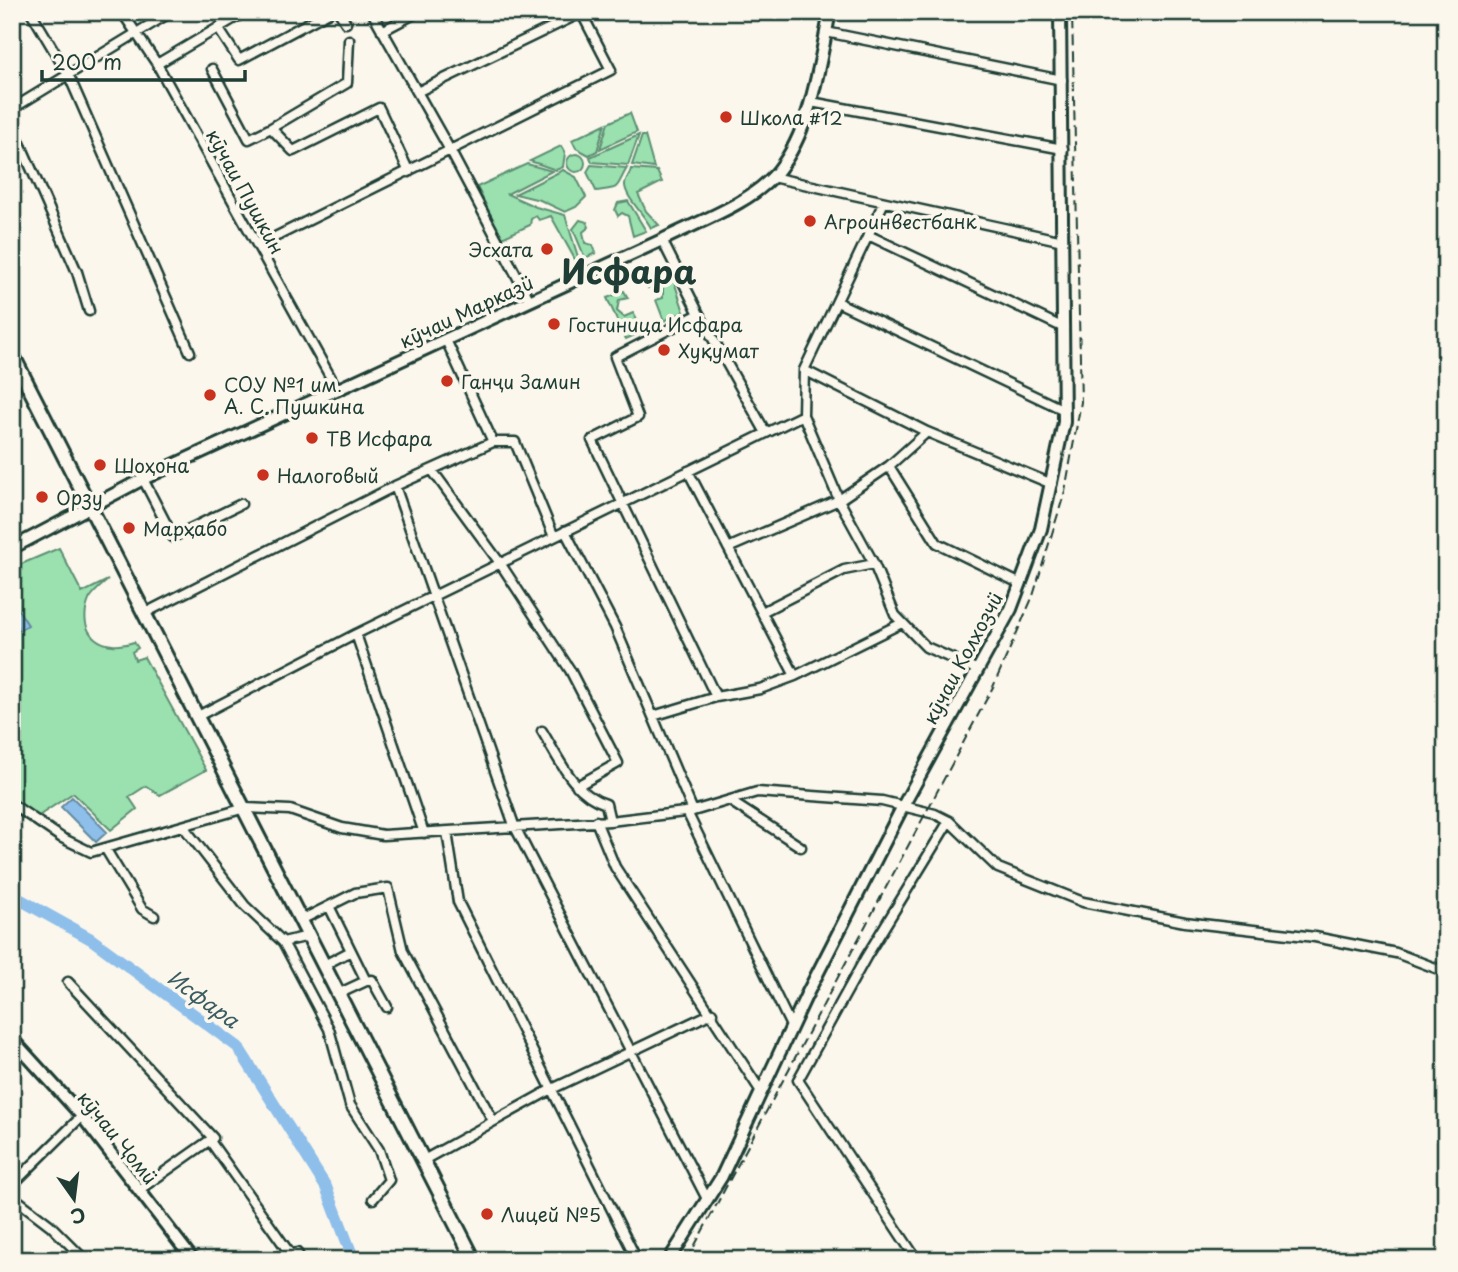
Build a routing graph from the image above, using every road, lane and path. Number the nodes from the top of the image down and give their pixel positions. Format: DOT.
graph roads {
  1 [pos="31,12"];
  2 [pos="122,12"];
  3 [pos="171,12"];
  4 [pos="245,12"];
  5 [pos="330,12"];
  6 [pos="340,12"];
  7 [pos="372,12"];
  8 [pos="418,12"];
  9 [pos="830,12"];
  10 [pos="1060,12"];
  11 [pos="581,13"];
  12 [pos="346,23"];
  13 [pos="218,28"];
  14 [pos="382,31"];
  15 [pos="826,32"];
  16 [pos="135,33"];
  17 [pos="349,40"];
  18 [pos="157,64"];
  19 [pos="212,69"];
  20 [pos="69,76"];
  21 [pos="1062,80"];
  22 [pos="417,92"];
  23 [pos="811,102"];
  24 [pos="12,109"];
  25 [pos="12,125"];
  26 [pos="271,128"];
  27 [pos="1063,149"];
  28 [pos="451,152"];
  29 [pos="409,172"];
  30 [pos="772,177"];
  31 [pos="884,202"];
  32 [pos="868,235"];
  33 [pos="662,240"];
  34 [pos="1063,241"];
  35 [pos="259,245"];
  36 [pos="530,301"];
  37 [pos="837,302"];
  38 [pos="89,311"];
  39 [pos="699,314"];
  40 [pos="1064,328"];
  41 [pos="446,340"];
  42 [pos="190,352"];
  43 [pos="12,354"];
  44 [pos="804,370"];
  45 [pos="337,389"];
  46 [pos="1064,410"];
  47 [pos="803,415"];
  48 [pos="927,432"];
  49 [pos="766,433"];
  50 [pos="493,442"];
  51 [pos="888,467"];
  52 [pos="432,470"];
  53 [pos="688,471"];
  54 [pos="143,479"];
  55 [pos="1052,484"];
  56 [pos="395,486"];
  57 [pos="839,500"];
  58 [pos="622,503"];
  59 [pos="241,504"];
  60 [pos="90,508"];
  61 [pos="565,531"];
  62 [pos="554,537"];
  63 [pos="12,548"];
  64 [pos="728,548"];
  65 [pos="500,563"];
  66 [pos="874,564"];
  67 [pos="1019,583"];
  68 [pos="435,596"];
  69 [pos="145,612"];
  70 [pos="762,612"];
  71 [pos="902,623"];
  72 [pos="356,634"];
  73 [pos="978,670"];
  74 [pos="795,676"];
  75 [pos="716,696"];
  76 [pos="198,716"];
  77 [pos="653,716"];
  78 [pos="542,731"];
  79 [pos="577,786"];
  80 [pos="730,801"];
  81 [pos="12,804"];
  82 [pos="903,806"];
  83 [pos="245,808"];
  84 [pos="690,812"];
  85 [pos="596,821"];
  86 [pos="610,821"];
  87 [pos="948,821"];
  88 [pos="514,825"];
  89 [pos="183,826"];
  90 [pos="447,832"];
  91 [pos="424,833"];
  92 [pos="801,847"];
  93 [pos="105,848"];
  94 [pos="329,906"];
  95 [pos="154,916"];
  96 [pos="301,920"];
  97 [pos="309,936"];
  98 [pos="283,942"];
  99 [pos="351,951"];
  100 [pos="324,965"];
  101 [pos="1446,972"];
  102 [pos="366,981"];
  103 [pos="68,982"];
  104 [pos="338,995"];
  105 [pos="387,1007"];
  106 [pos="712,1013"];
  107 [pos="792,1026"];
  108 [pos="12,1038"];
  109 [pos="632,1051"];
  110 [pos="552,1089"];
  111 [pos="760,1090"];
  112 [pos="82,1116"];
  113 [pos="493,1121"];
  114 [pos="210,1141"];
  115 [pos="422,1161"];
  116 [pos="12,1185"];
  117 [pos="139,1190"];
  118 [pos="12,1196"];
  119 [pos="373,1199"];
  120 [pos="707,1199"];
  121 [pos="85,1260"];
  122 [pos="193,1260"];
  123 [pos="301,1260"];
  124 [pos="474,1260"];
  125 [pos="637,1260"];
  126 [pos="669,1260"];
  127 [pos="917,1260"];
  1 -- 20 [label="street"];
  2 -- 16 [label="street, кӯчаи Пушкин"];
  3 -- 16 [label="street"];
  4 -- 13 [label="street"];
  5 -- 13 [label="street"];
  6 -- 12 [label="street"];
  7 -- 14 [label="street"];
  8 -- 14 [label="street"];
  9 -- 15 [label="main road, кӯчаи Марказӣ"];
  10 -- 21 [label="main road, кӯчаи Колхозчӣ"];
  11 -- 22 [label="street"];
  11 -- 28 [label="street"];
  13 -- 18 [label="street"];
  14 -- 22 [label="street"];
  15 -- 21 [label="street"];
  15 -- 23 [label="main road, кӯчаи Марказӣ"];
  16 -- 18 [label="street, кӯчаи Пушкин"];
  16 -- 20 [label="street"];
  17 -- 26 [label="street"];
  18 -- 35 [label="street, кӯчаи Пушкин"];
  19 -- 26 [label="street"];
  20 -- 24 [label="street"];
  20 -- 42 [label="street"];
  21 -- 27 [label="main road, кӯчаи Колхозчӣ"];
  22 -- 28 [label="street"];
  23 -- 27 [label="street"];
  23 -- 30 [label="main road, кӯчаи Марказӣ"];
  25 -- 38 [label="street"];
  26 -- 29 [label="street"];
  27 -- 34 [label="main road, кӯчаи Колхозчӣ"];
  28 -- 29 [label="street"];
  28 -- 36 [label="street"];
  29 -- 35 [label="street"];
  30 -- 31 [label="street"];
  30 -- 33 [label="main road, кӯчаи Марказӣ"];
  31 -- 32 [label="street"];
  31 -- 34 [label="street"];
  32 -- 37 [label="street"];
  32 -- 40 [label="street"];
  33 -- 36 [label="main road, кӯчаи Марказӣ"];
  33 -- 39 [label="street"];
  34 -- 40 [label="main road, кӯчаи Колхозчӣ"];
  35 -- 45 [label="street, кӯчаи Пушкин"];
  36 -- 41 [label="main road, кӯчаи Марказӣ"];
  37 -- 44 [label="street"];
  37 -- 46 [label="street"];
  39 -- 49 [label="street"];
  39 -- 58 [label="street"];
  40 -- 46 [label="main road, кӯчаи Колхозчӣ"];
  41 -- 45 [label="main road, кӯчаи Марказӣ"];
  41 -- 50 [label="street"];
  43 -- 60 [label="main road"];
  44 -- 47 [label="street"];
  44 -- 48 [label="street"];
  45 -- 54 [label="main road, кӯчаи Марказӣ"];
  46 -- 55 [label="main road, кӯчаи Колхозчӣ"];
  47 -- 49 [label="street"];
  47 -- 57 [label="street"];
  48 -- 51 [label="street"];
  48 -- 55 [label="street"];
  49 -- 53 [label="street"];
  50 -- 52 [label="street"];
  50 -- 62 [label="street"];
  51 -- 57 [label="street"];
  51 -- 67 [label="street"];
  52 -- 56 [label="street"];
  52 -- 65 [label="street"];
  53 -- 58 [label="street"];
  53 -- 64 [label="street"];
  54 -- 59 [label="street"];
  54 -- 60 [label="main road, кӯчаи Марказӣ"];
  55 -- 67 [label="main road, кӯчаи Колхозчӣ"];
  56 -- 68 [label="street"];
  56 -- 69 [label="street"];
  57 -- 64 [label="street"];
  57 -- 66 [label="street"];
  58 -- 61 [label="street"];
  58 -- 75 [label="street"];
  60 -- 63 [label="main road, кӯчаи Марказӣ"];
  60 -- 69 [label="main road"];
  61 -- 62 [label="street"];
  61 -- 77 [label="street"];
  62 -- 65 [label="street"];
  64 -- 70 [label="street"];
  65 -- 68 [label="street"];
  65 -- 79 [label="street"];
  66 -- 70 [label="street"];
  66 -- 71 [label="street"];
  67 -- 73 [label="main road, кӯчаи Колхозчӣ"];
  68 -- 72 [label="street"];
  68 -- 88 [label="street"];
  69 -- 76 [label="main road"];
  70 -- 74 [label="street"];
  71 -- 73 [label="street"];
  71 -- 74 [label="street"];
  72 -- 76 [label="street"];
  72 -- 91 [label="street"];
  73 -- 82 [label="main road, кӯчаи Колхозчӣ"];
  74 -- 75 [label="street"];
  75 -- 77 [label="street"];
  76 -- 83 [label="main road"];
  77 -- 84 [label="street"];
  78 -- 79 [label="street"];
  79 -- 86 [label="street"];
  80 -- 82 [label="street"];
  80 -- 84 [label="street"];
  80 -- 92 [label="street"];
  81 -- 93 [label="street"];
  82 -- 87 [label="street"];
  82 -- 107 [label="main road, кӯчаи Колхозчӣ"];
  83 -- 89 [label="street"];
  83 -- 91 [label="street"];
  83 -- 96 [label="main road"];
  84 -- 86 [label="street"];
  84 -- 107 [label="street"];
  85 -- 86 [label="street"];
  85 -- 88 [label="street"];
  85 -- 106 [label="street"];
  87 -- 101 [label="street"];
  87 -- 127 [label="street"];
  88 -- 90 [label="street"];
  88 -- 109 [label="street"];
  89 -- 93 [label="street"];
  89 -- 98 [label="street"];
  90 -- 91 [label="street"];
  90 -- 110 [label="street"];
  93 -- 95 [label="street"];
  94 -- 96 [label="street"];
  94 -- 99 [label="street"];
  94 -- 113 [label="street"];
  96 -- 97 [label="main road"];
  97 -- 98 [label="street"];
  97 -- 100 [label="main road"];
  98 -- 119 [label="street"];
  99 -- 100 [label="street"];
  99 -- 102 [label="street"];
  100 -- 104 [label="main road"];
  102 -- 104 [label="street"];
  102 -- 105 [label="street"];
  103 -- 114 [label="street"];
  104 -- 115 [label="main road"];
  106 -- 109 [label="street"];
  106 -- 111 [label="street"];
  107 -- 111 [label="main road, кӯчаи Колхозчӣ"];
  108 -- 112 [label="main road, кӯчаи Ҷомӣ"];
  109 -- 110 [label="street"];
  109 -- 120 [label="street"];
  110 -- 113 [label="street"];
  110 -- 125 [label="street"];
  111 -- 120 [label="main road, кӯчаи Колхозчӣ"];
  112 -- 116 [label="street"];
  112 -- 117 [label="main road, кӯчаи Ҷомӣ"];
  113 -- 115 [label="street"];
  114 -- 117 [label="street"];
  114 -- 123 [label="street"];
  115 -- 124 [label="main road"];
  117 -- 122 [label="main road, кӯчаи Ҷомӣ"];
  118 -- 121 [label="street"];
  120 -- 126 [label="main road, кӯчаи Колхозчӣ"];
}
